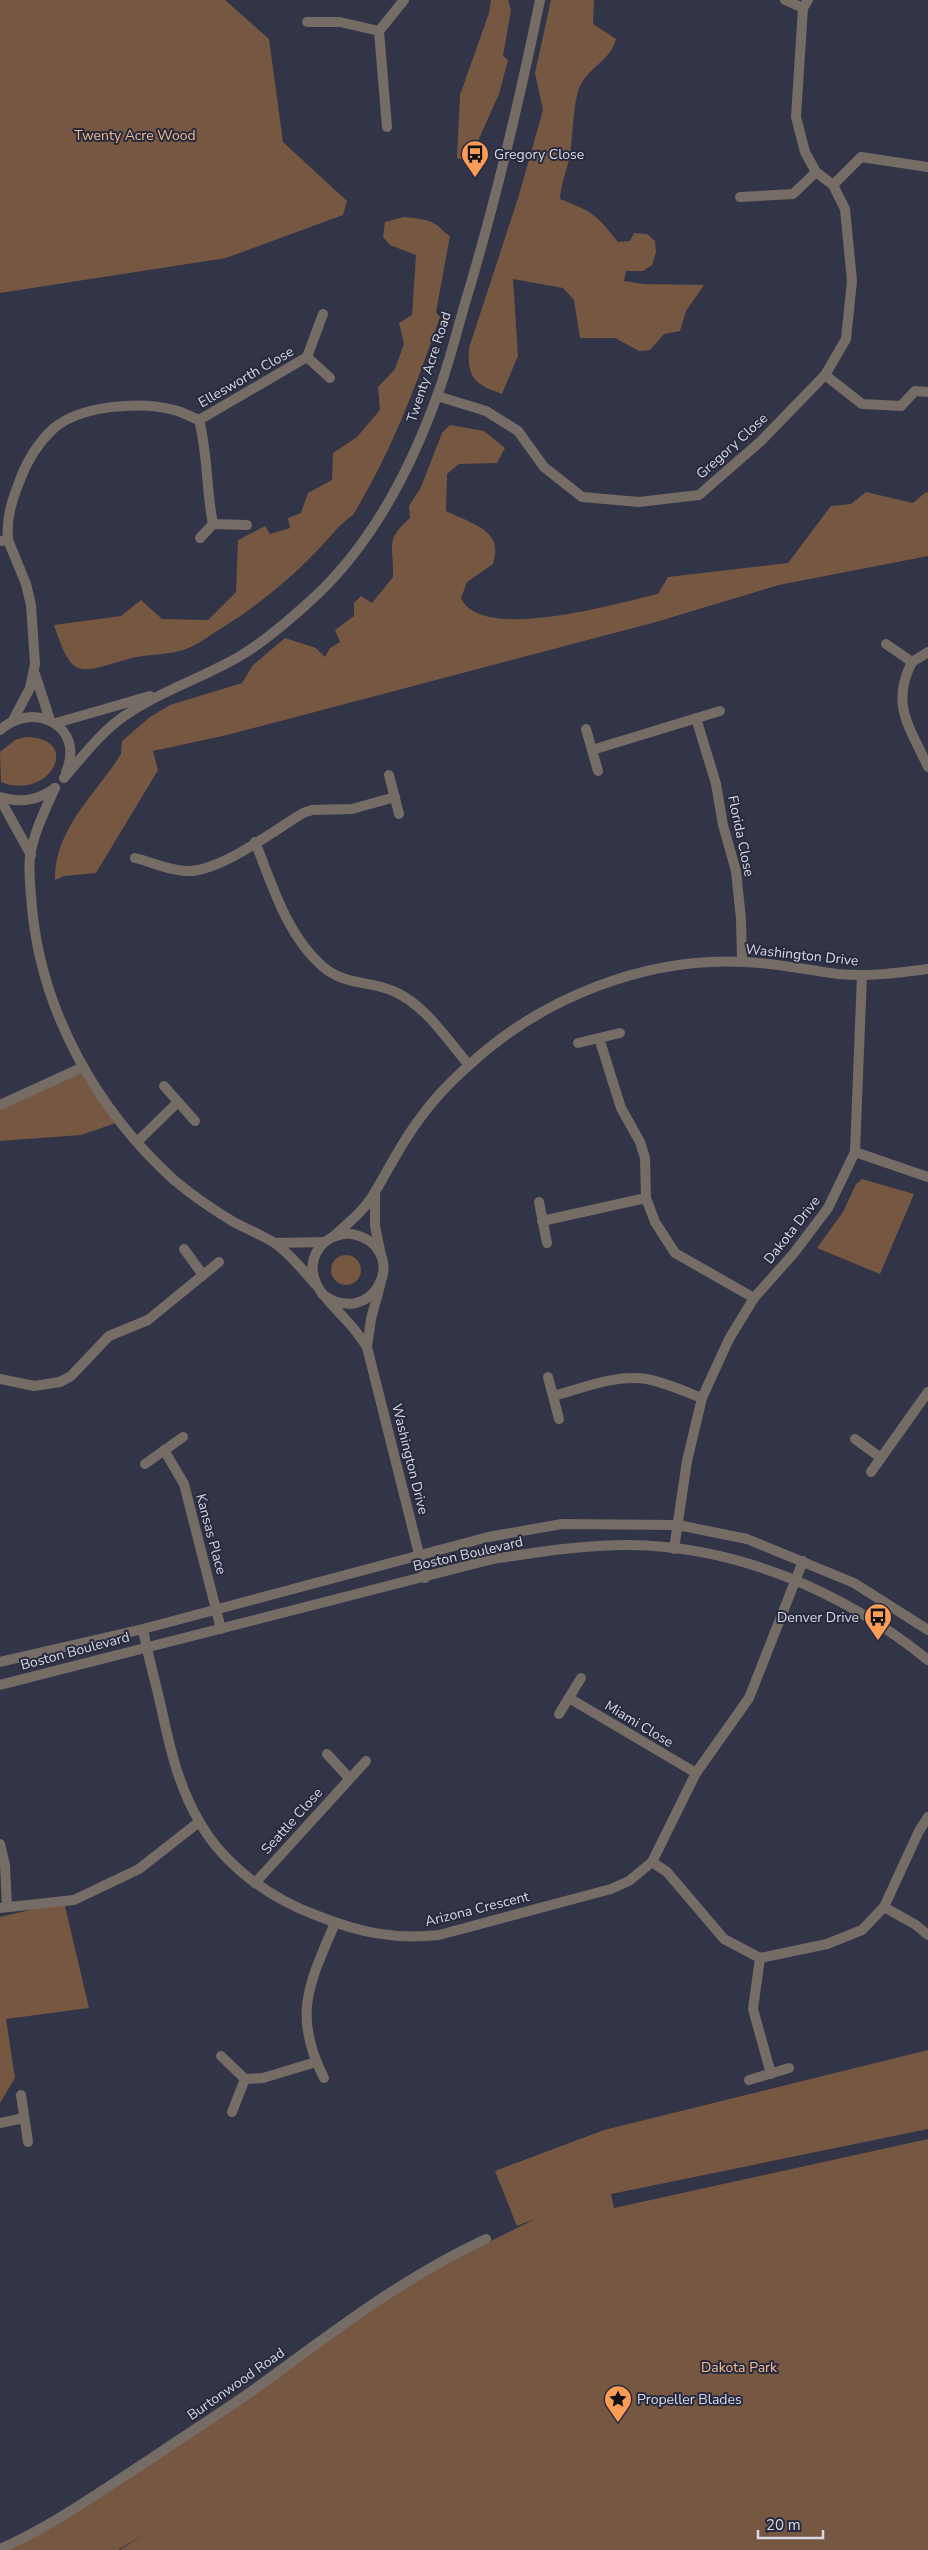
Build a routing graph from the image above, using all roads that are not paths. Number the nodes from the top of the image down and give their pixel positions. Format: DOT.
graph roads {
  1 [pos="404,0"];
  2 [pos="540,0"];
  3 [pos="785,0"];
  4 [pos="806,4"];
  5 [pos="307,22"];
  6 [pos="379,31"];
  7 [pos="387,127"];
  8 [pos="928,167"];
  9 [pos="816,172"];
  10 [pos="833,185"];
  11 [pos="740,198"];
  12 [pos="322,314"];
  13 [pos="307,357"];
  14 [pos="825,374"];
  15 [pos="330,378"];
  16 [pos="928,392"];
  17 [pos="438,396"];
  18 [pos="199,420"];
  19 [pos="213,524"];
  20 [pos="246,525"];
  21 [pos="200,538"];
  22 [pos="4,540"];
  23 [pos="886,644"];
  24 [pos="928,652"];
  25 [pos="912,662"];
  26 [pos="34,674"];
  27 [pos="161,694"];
  28 [pos="720,710"];
  29 [pos="696,718"];
  30 [pos="12,722"];
  31 [pos="53,722"];
  32 [pos="586,729"];
  33 [pos="0,730"];
  34 [pos="592,750"];
  35 [pos="928,767"];
  36 [pos="598,771"];
  37 [pos="389,775"];
  38 [pos="64,778"];
  39 [pos="55,788"];
  40 [pos="395,797"];
  41 [pos="0,798"];
  42 [pos="399,814"];
  43 [pos="255,842"];
  44 [pos="30,855"];
  45 [pos="135,858"];
  46 [pos="742,962"];
  47 [pos="928,969"];
  48 [pos="862,975"];
  49 [pos="620,1033"];
  50 [pos="599,1038"];
  51 [pos="578,1044"];
  52 [pos="469,1065"];
  53 [pos="83,1067"];
  54 [pos="164,1086"];
  55 [pos="178,1102"];
  56 [pos="0,1105"];
  57 [pos="195,1121"];
  58 [pos="137,1142"];
  59 [pos="855,1152"];
  60 [pos="928,1177"];
  61 [pos="374,1194"];
  62 [pos="646,1198"];
  63 [pos="538,1202"];
  64 [pos="542,1221"];
  65 [pos="334,1236"];
  66 [pos="324,1242"];
  67 [pos="547,1243"];
  68 [pos="275,1244"];
  69 [pos="184,1249"];
  70 [pos="382,1258"];
  71 [pos="219,1262"];
  72 [pos="203,1275"];
  73 [pos="381,1282"];
  74 [pos="315,1284"];
  75 [pos="322,1294"];
  76 [pos="754,1298"];
  77 [pos="368,1347"];
  78 [pos="548,1377"];
  79 [pos="0,1379"];
  80 [pos="928,1392"];
  81 [pos="553,1396"];
  82 [pos="702,1398"];
  83 [pos="559,1419"];
  84 [pos="183,1437"];
  85 [pos="855,1439"];
  86 [pos="164,1450"];
  87 [pos="881,1458"];
  88 [pos="145,1464"];
  89 [pos="871,1472"];
  90 [pos="678,1526"];
  91 [pos="674,1549"];
  92 [pos="420,1556"];
  93 [pos="803,1561"];
  94 [pos="425,1578"];
  95 [pos="795,1579"];
  96 [pos="216,1609"];
  97 [pos="221,1629"];
  98 [pos="143,1630"];
  99 [pos="928,1630"];
  100 [pos="146,1646"];
  101 [pos="928,1660"];
  102 [pos="0,1662"];
  103 [pos="581,1678"];
  104 [pos="0,1685"];
  105 [pos="569,1698"];
  106 [pos="559,1714"];
  107 [pos="327,1754"];
  108 [pos="366,1761"];
  109 [pos="696,1773"];
  110 [pos="349,1778"];
  111 [pos="928,1817"];
  112 [pos="199,1822"];
  113 [pos="0,1844"];
  114 [pos="652,1862"];
  115 [pos="255,1883"];
  116 [pos="884,1907"];
  117 [pos="3,1908"];
  118 [pos="335,1923"];
  119 [pos="928,1935"];
  120 [pos="760,1958"];
  121 [pos="221,2056"];
  122 [pos="316,2062"];
  123 [pos="789,2068"];
  124 [pos="771,2074"];
  125 [pos="324,2078"];
  126 [pos="245,2079"];
  127 [pos="749,2080"];
  128 [pos="21,2095"];
  129 [pos="232,2112"];
  130 [pos="24,2118"];
  131 [pos="0,2123"];
  132 [pos="28,2142"];
  133 [pos="486,2239"];
  134 [pos="0,2549"];
  1 -- 6 [label="street"];
  2 -- 17 [label="street, Twenty Acre Road"];
  3 -- 4 [label="street, Gregory Close"];
  4 -- 9 [label="street, Gregory Close"];
  5 -- 6 [label="street"];
  6 -- 7 [label="street"];
  8 -- 10 [label="street"];
  9 -- 10 [label="street, Gregory Close"];
  9 -- 11 [label="street"];
  10 -- 14 [label="street, Gregory Close"];
  12 -- 13 [label="street, Ellesworth Close"];
  13 -- 15 [label="street, Ellesworth Close"];
  13 -- 18 [label="street, Ellesworth Close"];
  14 -- 16 [label="street"];
  14 -- 17 [label="street, Gregory Close"];
  17 -- 27 [label="street, Twenty Acre Road"];
  18 -- 19 [label="street, Ellesworth Close"];
  18 -- 22 [label="street, Ellesworth Close"];
  19 -- 20 [label="street"];
  19 -- 21 [label="street"];
  22 -- 26 [label="street, Ellesworth Close"];
  23 -- 25 [label="street"];
  24 -- 25 [label="street"];
  25 -- 35 [label="street"];
  26 -- 30 [label="street, Ellesworth Close"];
  26 -- 31 [label="street, Ellesworth Close"];
  27 -- 31 [label="street, Twenty Acre Road"];
  27 -- 38 [label="street, Twenty Acre Road"];
  28 -- 29 [label="street"];
  29 -- 34 [label="street"];
  29 -- 46 [label="street, Florida Close"];
  30 -- 31 [label="street, Twenty Acre Road"];
  30 -- 33 [label="street"];
  31 -- 38 [label="street, Ellesworth Close"];
  32 -- 34 [label="street"];
  34 -- 36 [label="street"];
  37 -- 40 [label="street"];
  38 -- 39 [label="street, Twenty Acre Road"];
  39 -- 41 [label="street"];
  39 -- 44 [label="street"];
  40 -- 42 [label="street"];
  40 -- 43 [label="street"];
  41 -- 44 [label="street"];
  43 -- 45 [label="street"];
  43 -- 52 [label="street"];
  44 -- 53 [label="street"];
  46 -- 48 [label="street, Washington Drive"];
  46 -- 52 [label="street, Washington Drive"];
  47 -- 48 [label="street, Washington Drive"];
  48 -- 59 [label="street, Dakota Drive"];
  49 -- 50 [label="street"];
  50 -- 51 [label="street"];
  50 -- 62 [label="street"];
  52 -- 61 [label="street, Washington Drive"];
  53 -- 56 [label="street"];
  53 -- 58 [label="street"];
  54 -- 55 [label="street"];
  55 -- 57 [label="street"];
  55 -- 58 [label="street"];
  58 -- 68 [label="street"];
  59 -- 60 [label="street"];
  59 -- 76 [label="street, Dakota Drive"];
  61 -- 65 [label="street, Washington Drive"];
  61 -- 70 [label="street, Washington Drive"];
  62 -- 64 [label="street"];
  62 -- 76 [label="street"];
  63 -- 64 [label="street"];
  64 -- 67 [label="street"];
  65 -- 66 [label="street"];
  65 -- 70 [label="street"];
  66 -- 68 [label="street"];
  66 -- 74 [label="street"];
  68 -- 74 [label="street"];
  69 -- 72 [label="street"];
  70 -- 73 [label="street"];
  71 -- 72 [label="street"];
  72 -- 79 [label="street"];
  73 -- 75 [label="street"];
  73 -- 77 [label="street, Washington Drive"];
  74 -- 75 [label="street"];
  75 -- 77 [label="street, Washington Drive"];
  76 -- 82 [label="street, Dakota Drive"];
  77 -- 92 [label="street, Washington Drive"];
  78 -- 81 [label="street"];
  80 -- 87 [label="street"];
  81 -- 82 [label="street"];
  81 -- 83 [label="street"];
  82 -- 90 [label="street, Dakota Drive"];
  84 -- 86 [label="street"];
  85 -- 87 [label="street"];
  86 -- 88 [label="street"];
  86 -- 96 [label="street, Kansas Place"];
  87 -- 89 [label="street"];
  90 -- 91 [label="street, Dakota Drive"];
  90 -- 92 [label="street, Boston Boulevard"];
  90 -- 93 [label="street, Boston Boulevard"];
  91 -- 94 [label="street, Boston Boulevard"];
  91 -- 95 [label="street, Boston Boulevard"];
  92 -- 94 [label="street, Washington Drive"];
  92 -- 96 [label="street, Boston Boulevard"];
  93 -- 95 [label="street, Arizona Crescent"];
  93 -- 99 [label="street, Boston Boulevard"];
  94 -- 97 [label="street, Boston Boulevard"];
  95 -- 101 [label="street, Boston Boulevard"];
  95 -- 109 [label="street, Arizona Crescent"];
  96 -- 97 [label="street, Kansas Place"];
  96 -- 98 [label="street, Boston Boulevard"];
  97 -- 100 [label="street, Boston Boulevard"];
  98 -- 100 [label="street, Arizona Crescent"];
  98 -- 102 [label="street, Boston Boulevard"];
  100 -- 104 [label="street, Boston Boulevard"];
  100 -- 112 [label="street, Arizona Crescent"];
  103 -- 105 [label="street"];
  105 -- 106 [label="street"];
  105 -- 109 [label="street, Miami Close"];
  107 -- 110 [label="street"];
  108 -- 110 [label="street, Seattle Close"];
  109 -- 114 [label="street, Arizona Crescent"];
  110 -- 115 [label="street, Seattle Close"];
  111 -- 116 [label="street"];
  112 -- 115 [label="street, Arizona Crescent"];
  112 -- 117 [label="street"];
  113 -- 117 [label="street"];
  114 -- 118 [label="street, Arizona Crescent"];
  114 -- 120 [label="street"];
  115 -- 118 [label="street, Arizona Crescent"];
  116 -- 119 [label="street"];
  116 -- 120 [label="street"];
  118 -- 122 [label="street"];
  120 -- 124 [label="street"];
  121 -- 126 [label="street"];
  122 -- 125 [label="street"];
  122 -- 126 [label="street"];
  123 -- 124 [label="street"];
  124 -- 127 [label="street"];
  126 -- 129 [label="street"];
  128 -- 130 [label="street"];
  130 -- 131 [label="street"];
  130 -- 132 [label="street"];
  133 -- 134 [label="street, Burtonwood Road"];
}
